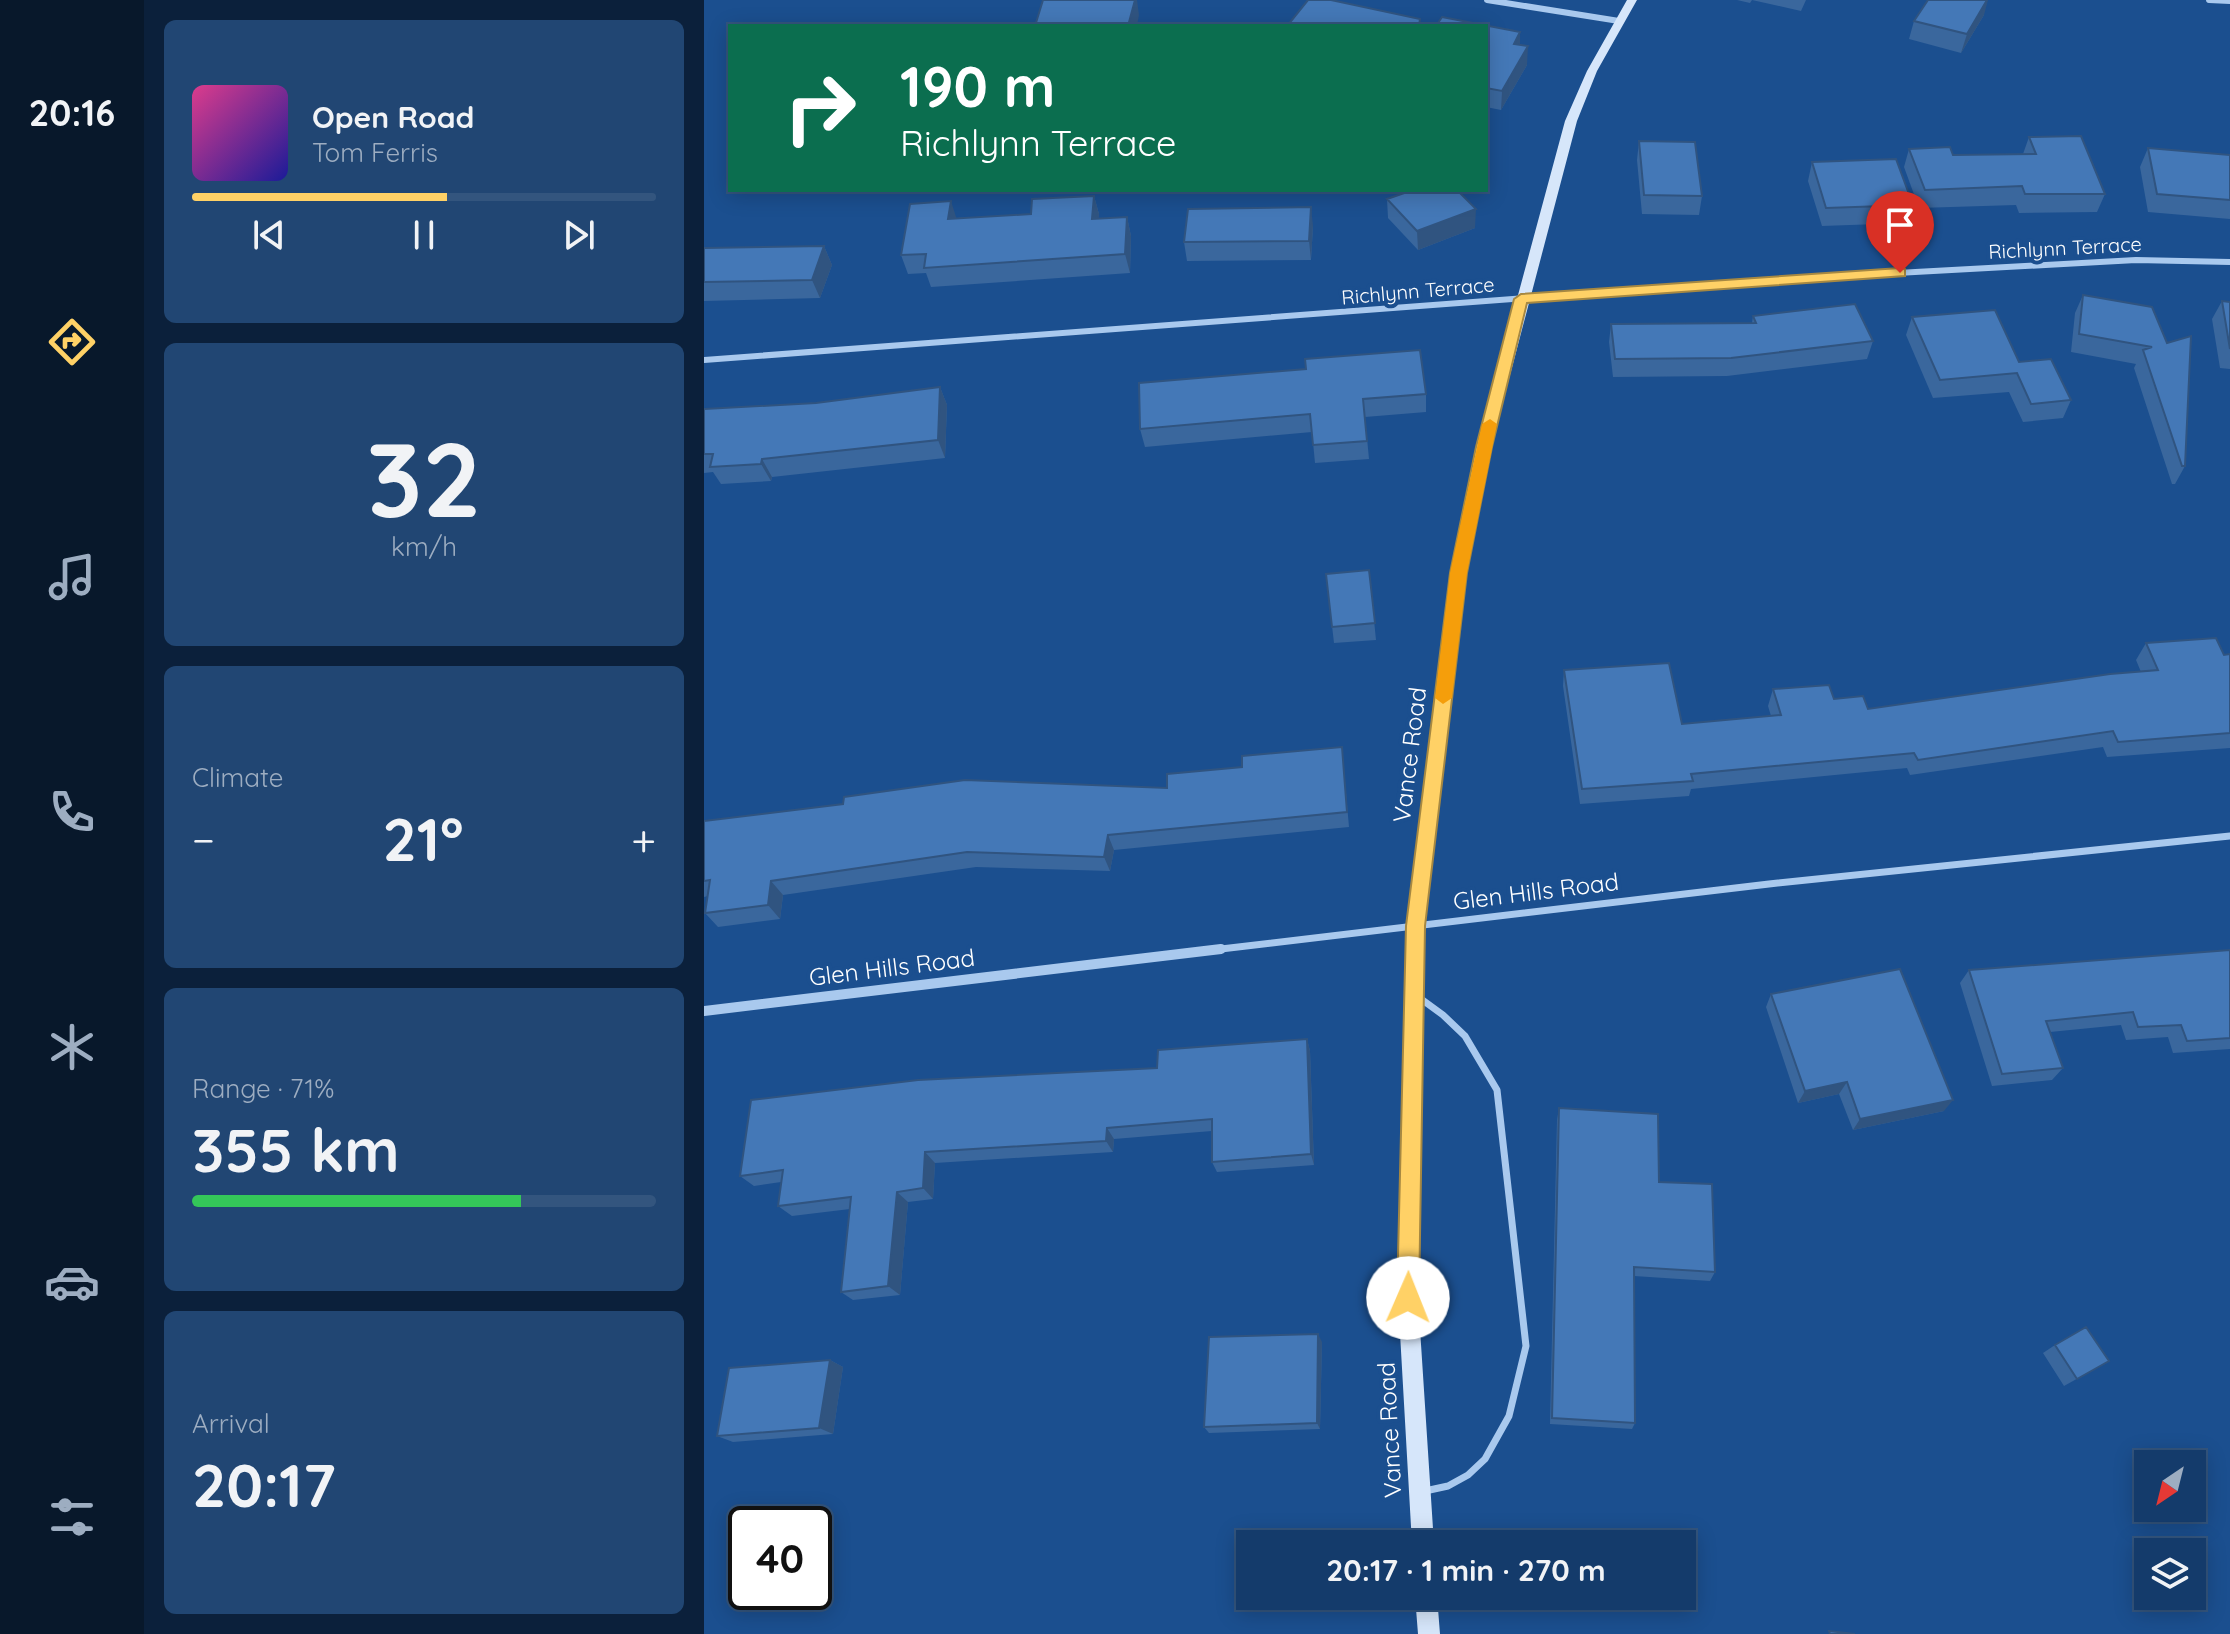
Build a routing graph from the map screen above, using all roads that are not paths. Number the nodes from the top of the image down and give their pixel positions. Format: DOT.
graph roads {
  1 [pos="1487,0"];
  2 [pos="1632,0"];
  3 [pos="2209,0"];
  4 [pos="2230,1"];
  5 [pos="1619,21"];
  6 [pos="2230,262"];
  7 [pos="1521,299"];
  8 [pos="704,360"];
  9 [pos="2230,836"];
  10 [pos="1415,926"];
  11 [pos="1414,994"];
  12 [pos="704,1011"];
  13 [pos="1420,1491"];
  14 [pos="1422,1530"];
  15 [pos="1427,1610"];
  16 [pos="1429,1634"];
  1 -- 5 [label="street"];
  2 -- 5 [label="street, Vance Road"];
  3 -- 4 [label="street"];
  5 -- 7 [label="street, Vance Road"];
  6 -- 7 [label="street, Richlynn Terrace"];
  7 -- 8 [label="street, Richlynn Terrace"];
  7 -- 10 [label="street, Vance Road"];
  9 -- 10 [label="street, Glen Hills Road"];
  10 -- 11 [label="street, Vance Road"];
  10 -- 12 [label="street, Glen Hills Road"];
  11 -- 13 [label="street, Vance Road"];
  11 -- 13 [label="lane"];
  13 -- 14 [label="street, Vance Road"];
  15 -- 16 [label="street"];
}
